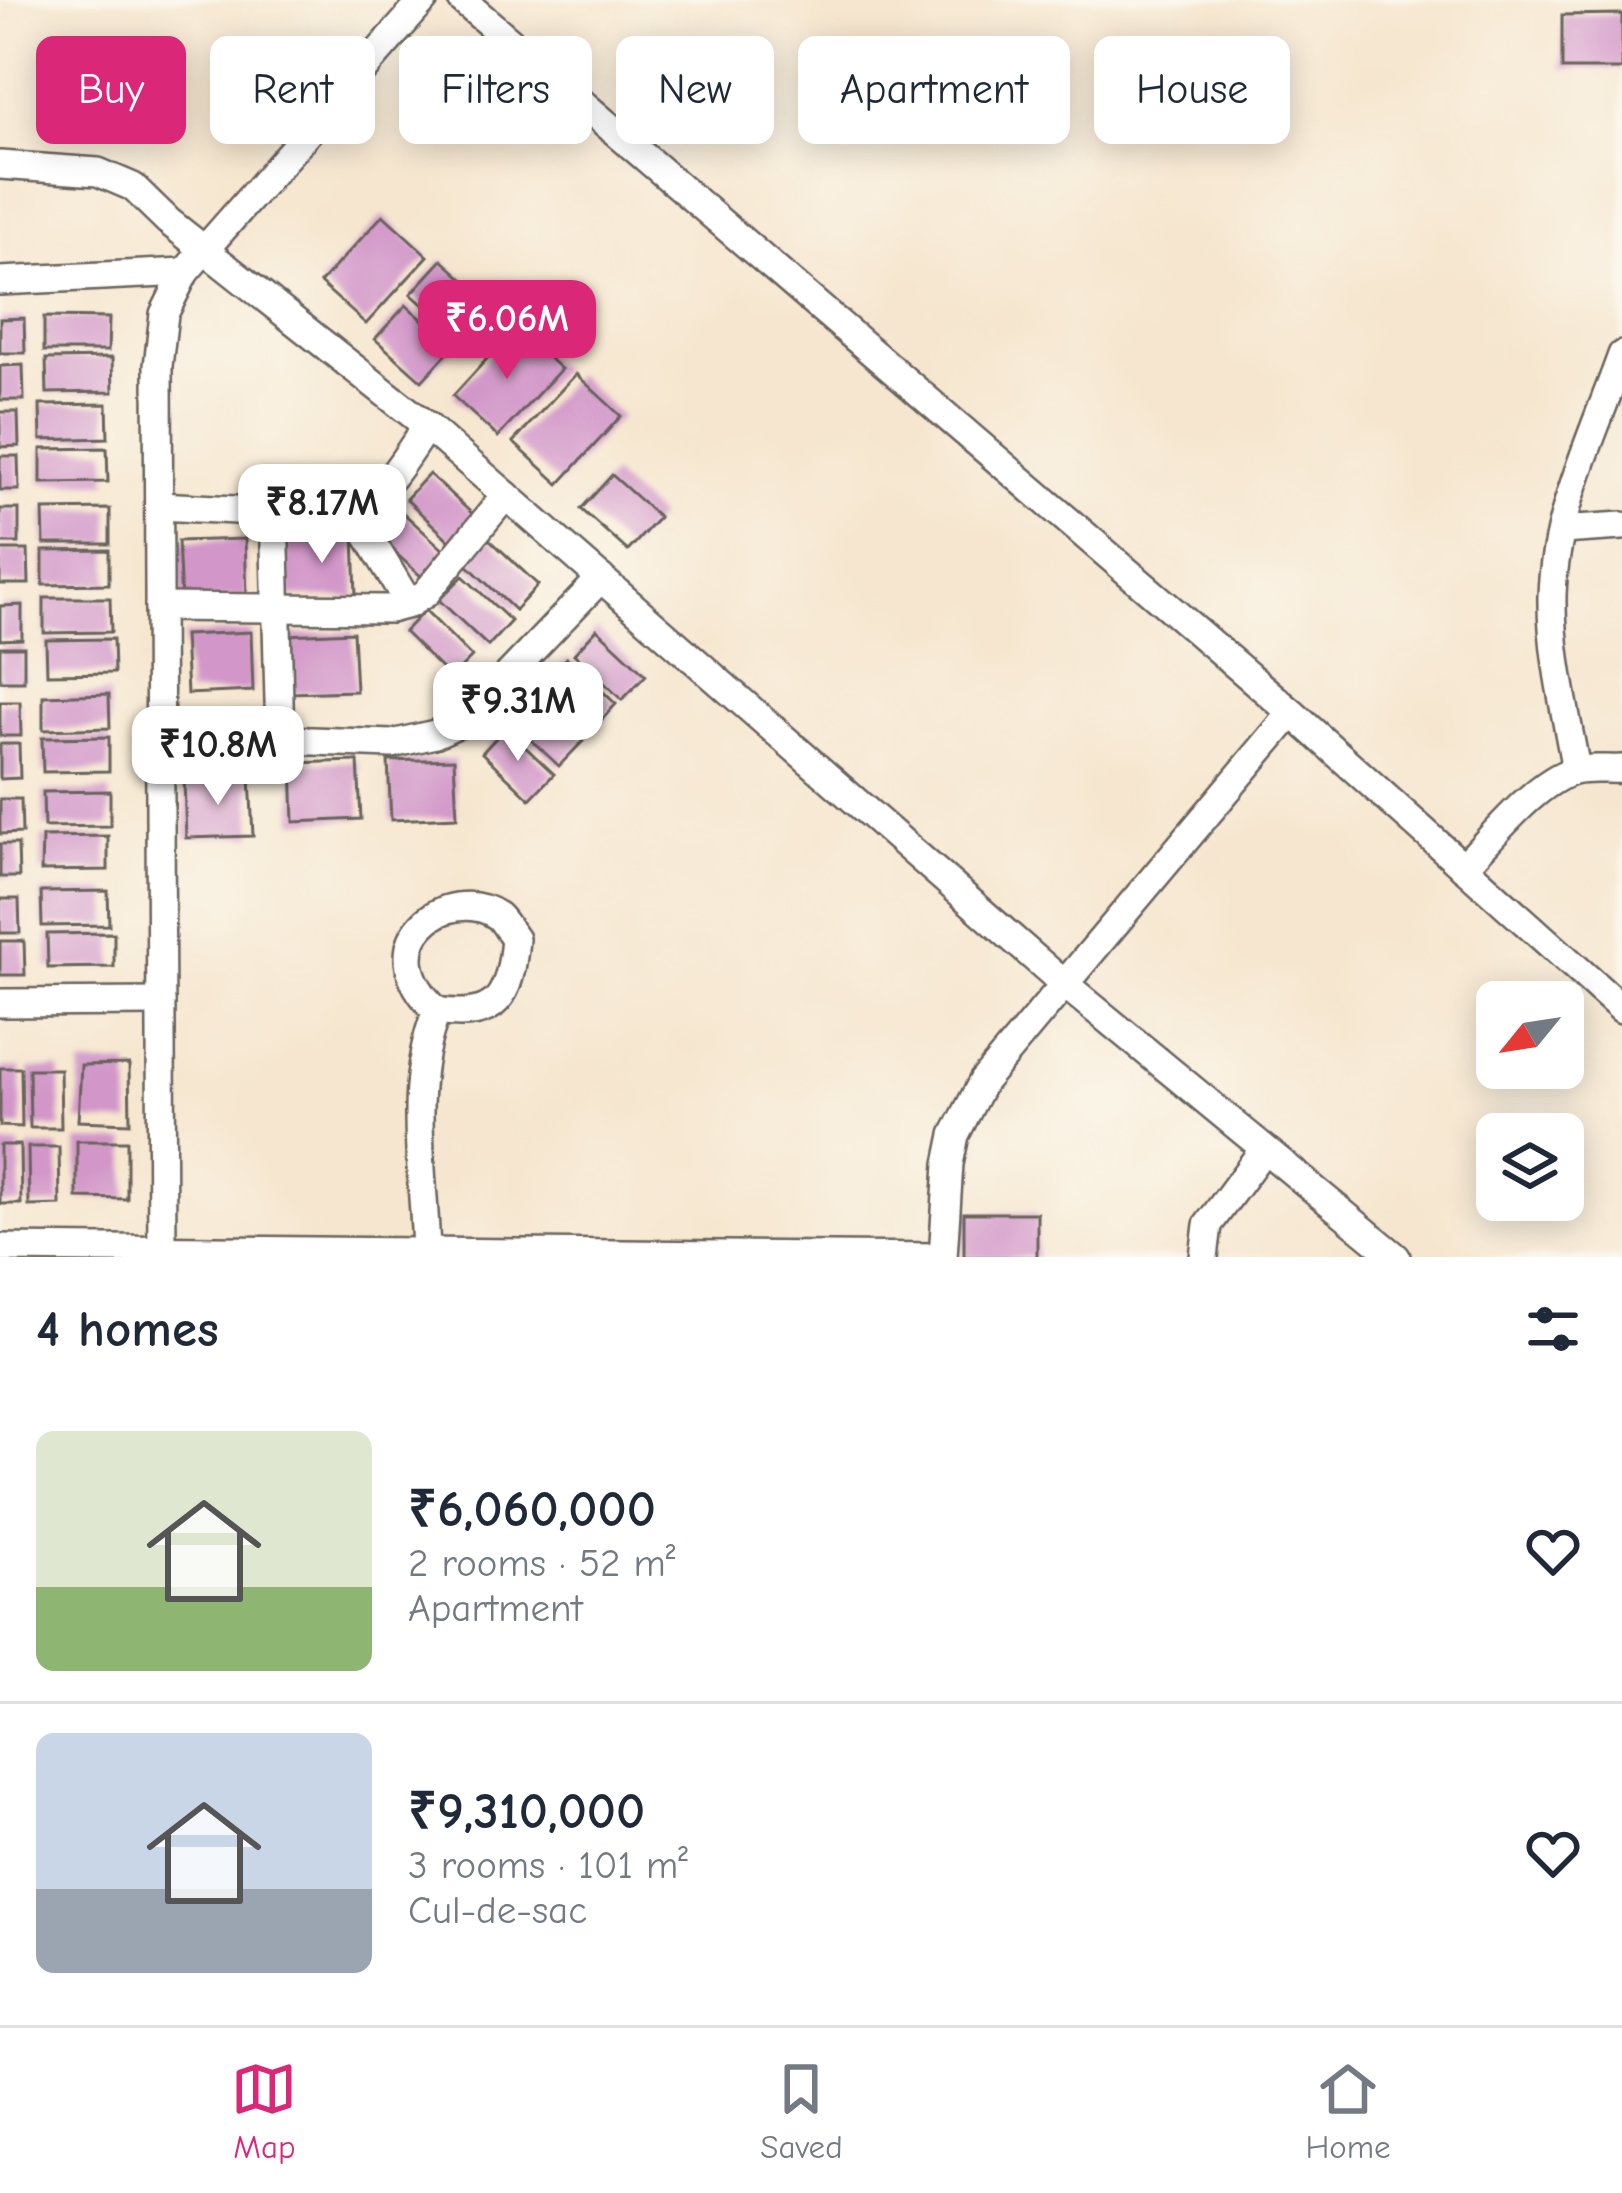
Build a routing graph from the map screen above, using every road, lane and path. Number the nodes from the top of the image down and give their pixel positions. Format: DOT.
graph roads {
  1 [pos="424,0"];
  2 [pos="462,0"];
  3 [pos="0,165"];
  4 [pos="204,250"];
  5 [pos="184,272"];
  6 [pos="0,280"];
  7 [pos="1622,356"];
  8 [pos="427,426"];
  9 [pos="506,495"];
  10 [pos="159,506"];
  11 [pos="274,509"];
  12 [pos="354,512"];
  13 [pos="1622,526"];
  14 [pos="1562,530"];
  15 [pos="601,578"];
  16 [pos="409,604"];
  17 [pos="160,607"];
  18 [pos="277,609"];
  19 [pos="1292,713"];
  20 [pos="160,735"];
  21 [pos="280,740"];
  22 [pos="1622,769"];
  23 [pos="1576,770"];
  24 [pos="1463,867"];
  25 [pos="1062,982"];
  26 [pos="160,1002"];
  27 [pos="0,1003"];
  28 [pos="1622,1009"];
  29 [pos="437,1011"];
  30 [pos="1264,1149"];
  31 [pos="0,1248"];
  32 [pos="162,1253"];
  33 [pos="426,1253"];
  34 [pos="692,1255"];
  35 [pos="943,1257"];
  36 [pos="1204,1257"];
  37 [pos="1396,1257"];
  1 -- 4 [label="street"];
  2 -- 19 [label="street"];
  3 -- 4 [label="street"];
  4 -- 5 [label="street"];
  4 -- 8 [label="street"];
  5 -- 6 [label="street"];
  5 -- 10 [label="street"];
  7 -- 14 [label="street"];
  8 -- 9 [label="street"];
  8 -- 12 [label="street"];
  9 -- 15 [label="street"];
  9 -- 16 [label="street"];
  10 -- 11 [label="street"];
  10 -- 17 [label="street"];
  11 -- 12 [label="street"];
  11 -- 18 [label="street"];
  12 -- 16 [label="street"];
  13 -- 14 [label="street"];
  14 -- 23 [label="street"];
  15 -- 21 [label="street"];
  15 -- 25 [label="street"];
  16 -- 18 [label="street"];
  17 -- 18 [label="street"];
  17 -- 20 [label="street"];
  18 -- 21 [label="street"];
  19 -- 24 [label="street"];
  19 -- 25 [label="street"];
  20 -- 21 [label="street"];
  20 -- 26 [label="street"];
  22 -- 23 [label="street"];
  23 -- 24 [label="street"];
  24 -- 28 [label="street"];
  25 -- 30 [label="street"];
  25 -- 35 [label="street"];
  26 -- 27 [label="street"];
  26 -- 32 [label="street"];
  29 -- 29 [label="street"];
  29 -- 33 [label="street"];
  30 -- 36 [label="street"];
  30 -- 37 [label="street"];
  31 -- 32 [label="street"];
  32 -- 33 [label="street"];
  33 -- 34 [label="street"];
  34 -- 35 [label="street"];
}
